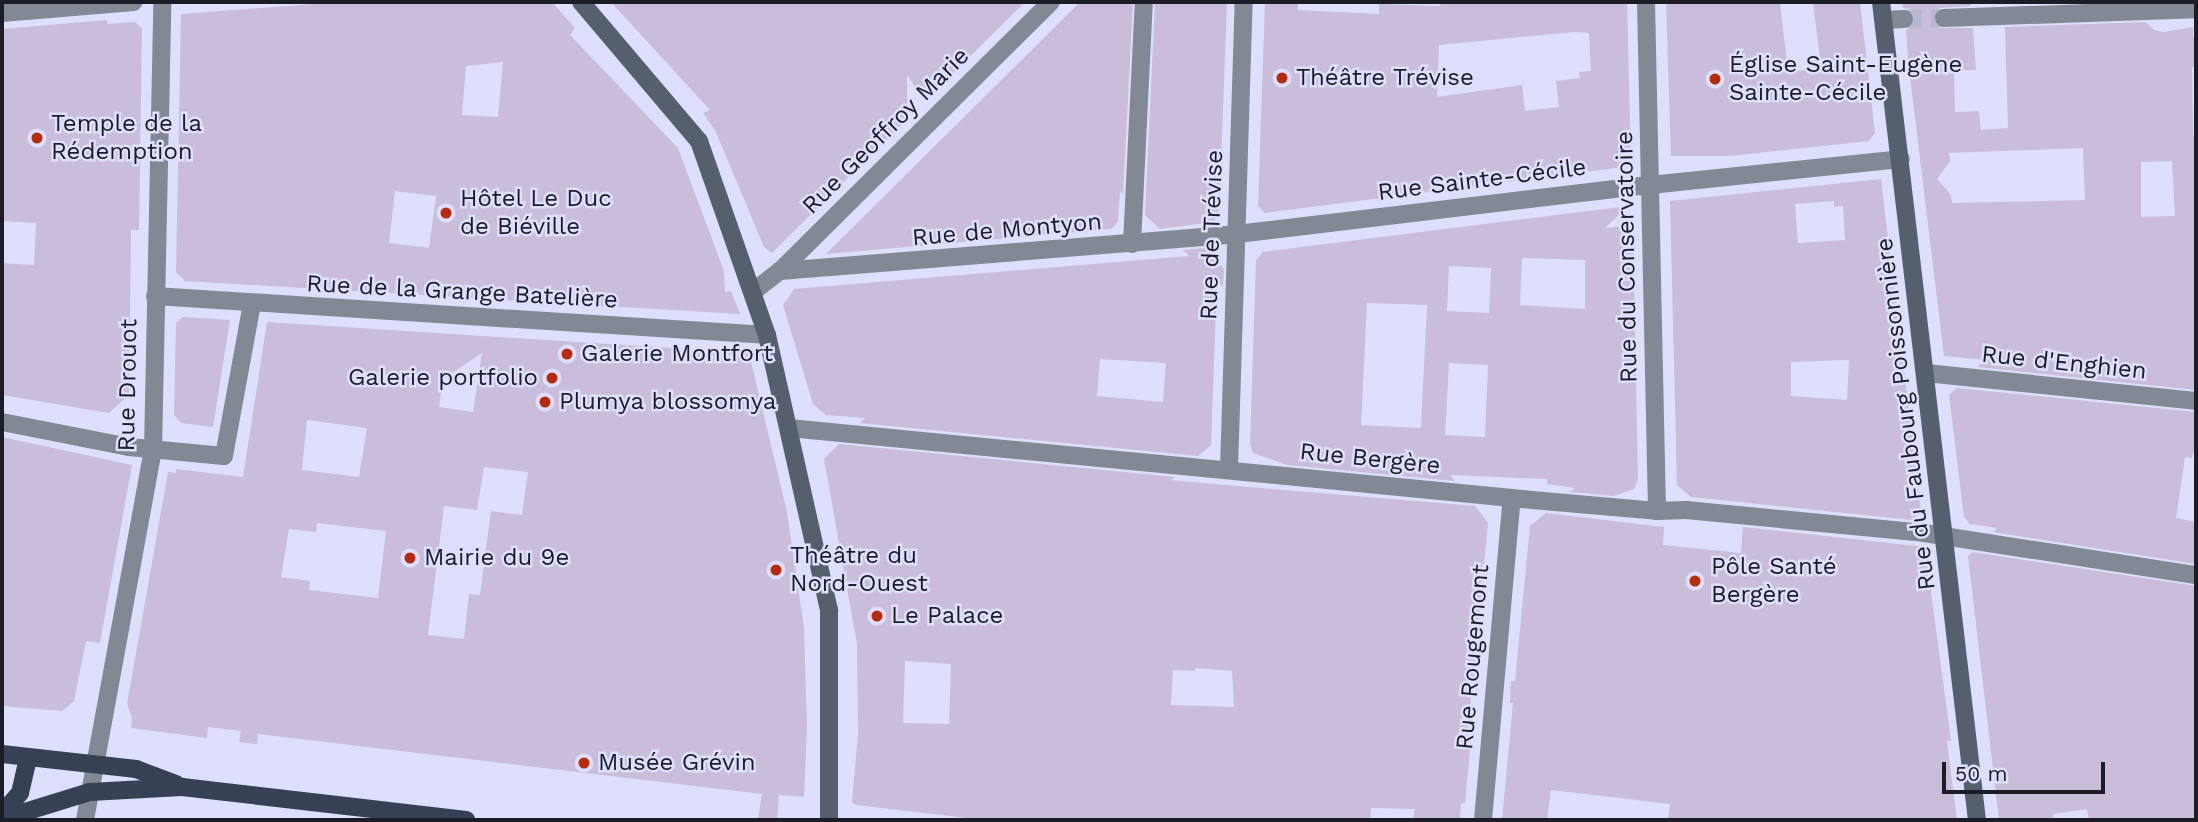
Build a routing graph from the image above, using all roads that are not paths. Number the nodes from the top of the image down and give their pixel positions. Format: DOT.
graph roads {
  1 [pos="134,2"];
  2 [pos="162,2"];
  3 [pos="581,2"];
  4 [pos="1051,2"];
  5 [pos="1144,2"];
  6 [pos="1244,2"];
  7 [pos="1646,2"];
  8 [pos="1881,2"];
  9 [pos="2196,9"];
  10 [pos="2,13"];
  11 [pos="1944,18"];
  12 [pos="1904,19"];
  13 [pos="1884,20"];
  14 [pos="1900,159"];
  15 [pos="1650,185"];
  16 [pos="1237,234"];
  17 [pos="1132,244"];
  18 [pos="780,271"];
  19 [pos="754,292"];
  20 [pos="155,296"];
  21 [pos="252,304"];
  22 [pos="767,335"];
  23 [pos="1926,373"];
  24 [pos="2196,401"];
  25 [pos="2,422"];
  26 [pos="789,428"];
  27 [pos="153,450"];
  28 [pos="1228,469"];
  29 [pos="1512,498"];
  30 [pos="1657,511"];
  31 [pos="1945,536"];
  32 [pos="2196,575"];
  33 [pos="2,754"];
  34 [pos="28,757"];
  35 [pos="94,764"];
  36 [pos="182,787"];
  37 [pos="89,792"];
  38 [pos="2,813"];
  39 [pos="2,819"];
  40 [pos="85,820"];
  41 [pos="466,820"];
  42 [pos="829,820"];
  43 [pos="1483,820"];
  44 [pos="1977,820"];
  1 -- 10 [label="street"];
  2 -- 20 [label="street, Rue Drouot"];
  3 -- 19 [label="street"];
  4 -- 18 [label="street, Rue Geoffroy Marie"];
  5 -- 17 [label="street"];
  6 -- 16 [label="street, Rue de Trévise"];
  7 -- 15 [label="street, Rue du Conservatoire"];
  8 -- 13 [label="street, Rue du Faubourg Poissonnière"];
  9 -- 11 [label="street"];
  12 -- 13 [label="street"];
  13 -- 14 [label="street, Rue du Faubourg Poissonnière"];
  14 -- 15 [label="street, Rue Sainte-Cécile"];
  14 -- 23 [label="street, Rue du Faubourg Poissonnière"];
  15 -- 16 [label="street, Rue Sainte-Cécile"];
  15 -- 30 [label="street, Rue du Conservatoire"];
  16 -- 17 [label="street, Rue de Montyon"];
  16 -- 28 [label="street, Rue de Trévise"];
  17 -- 18 [label="street, Rue de Montyon"];
  18 -- 19 [label="street, Rue Geoffroy Marie"];
  19 -- 22 [label="street"];
  20 -- 21 [label="street, Rue de la Grange Batelière"];
  20 -- 27 [label="street, Rue Drouot"];
  21 -- 22 [label="street, Rue de la Grange Batelière"];
  21 -- 27 [label="street"];
  22 -- 26 [label="street"];
  23 -- 24 [label="street, Rue d'Enghien"];
  23 -- 31 [label="street, Rue du Faubourg Poissonnière"];
  25 -- 27 [label="street"];
  26 -- 28 [label="street, Rue Bergère"];
  26 -- 42 [label="street"];
  27 -- 35 [label="street, Rue Drouot"];
  28 -- 29 [label="street, Rue Bergère"];
  29 -- 30 [label="street, Rue Bergère"];
  29 -- 43 [label="street, Rue Rougemont"];
  30 -- 31 [label="street, Rue Bergère"];
  31 -- 32 [label="street, Rue Bergère"];
  31 -- 44 [label="street, Rue du Faubourg Poissonnière"];
  33 -- 34 [label="main road"];
  34 -- 35 [label="main road"];
  34 -- 38 [label="main road"];
  35 -- 36 [label="main road"];
  35 -- 37 [label="street, Rue Drouot"];
  36 -- 37 [label="main road"];
  36 -- 41 [label="main road"];
  37 -- 39 [label="main road"];
  37 -- 40 [label="street, Rue Drouot"];
}
